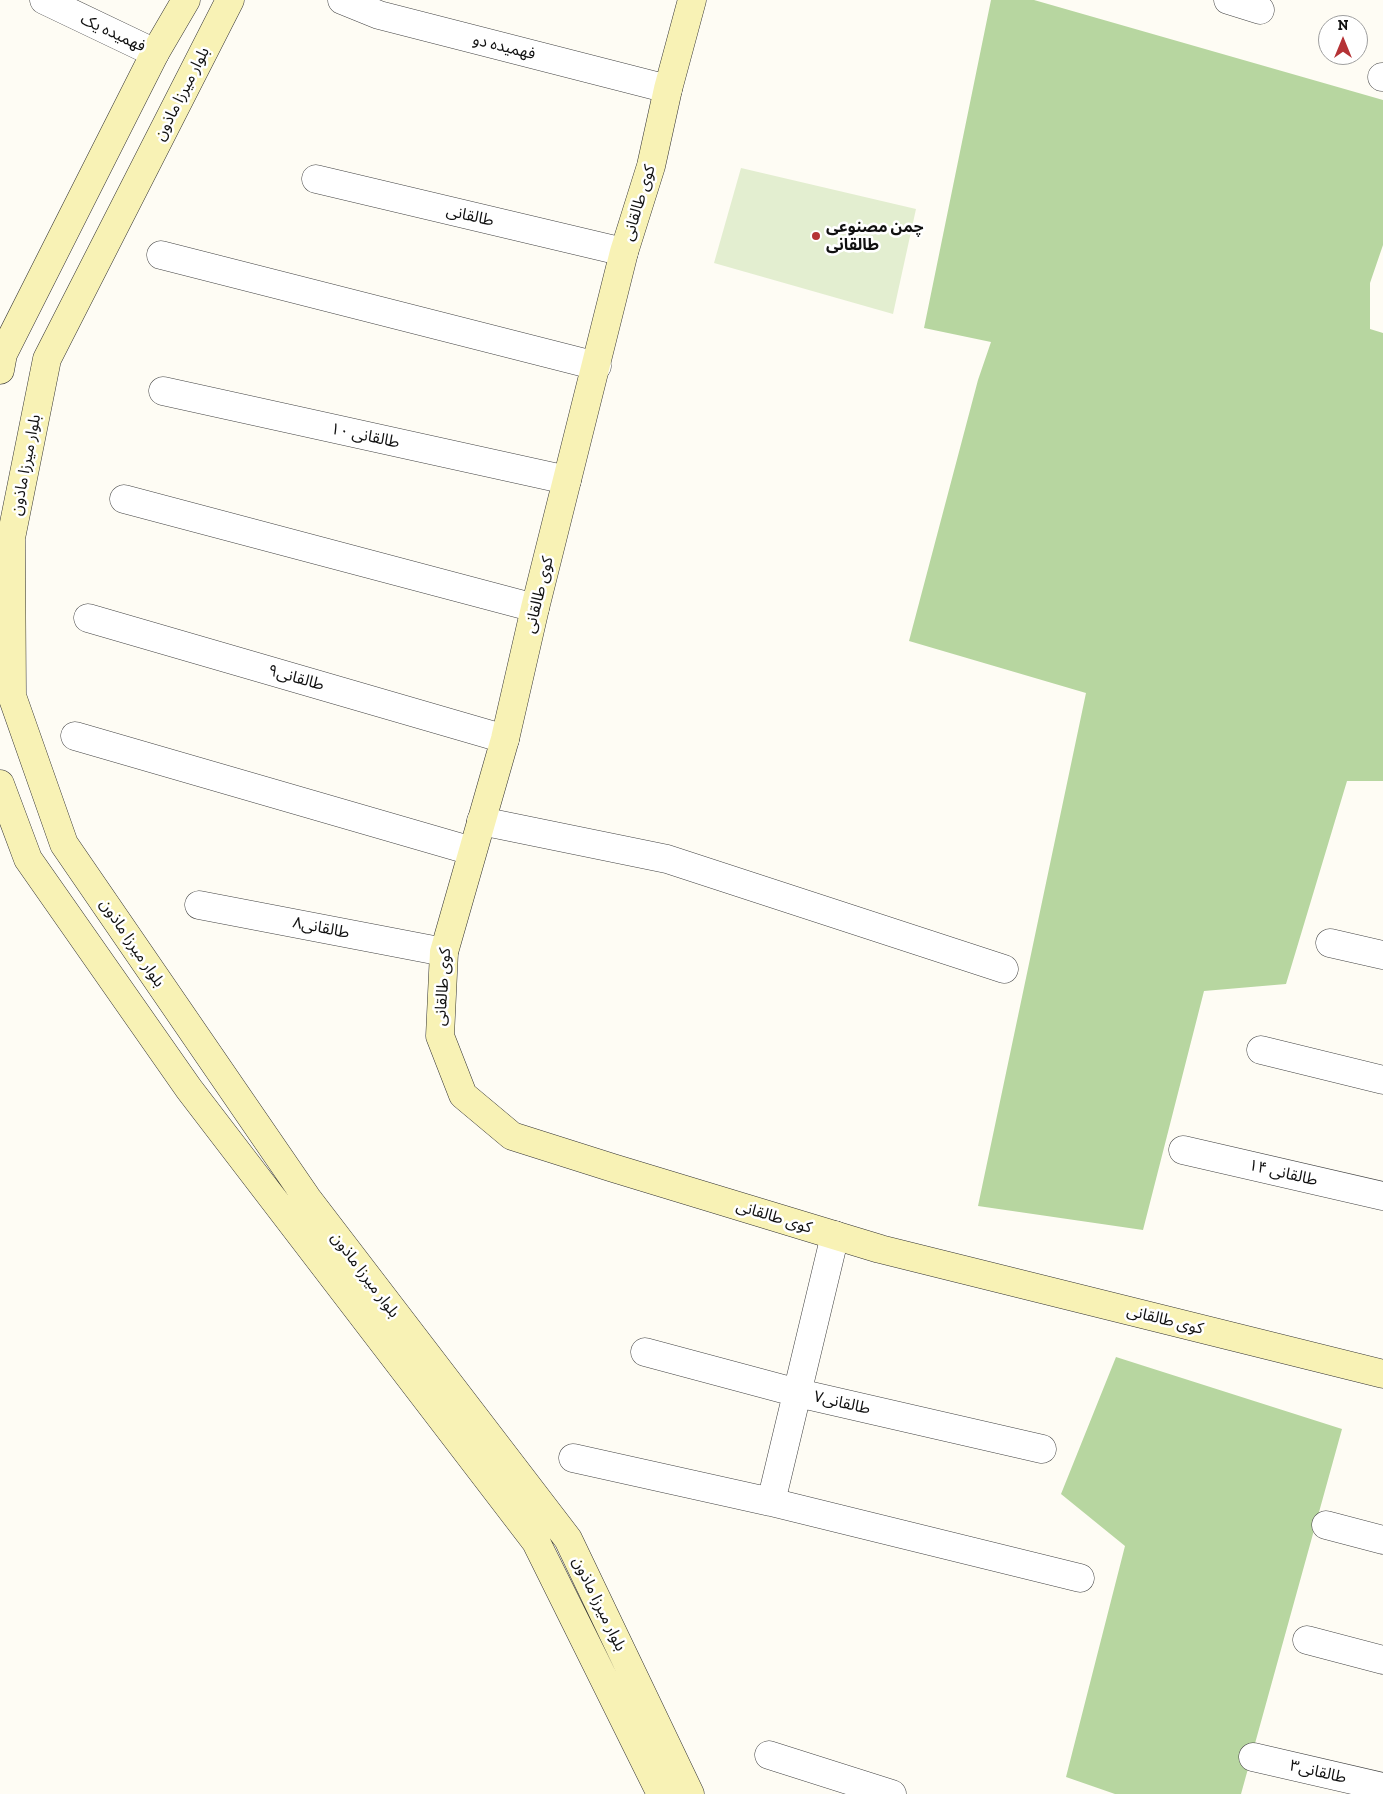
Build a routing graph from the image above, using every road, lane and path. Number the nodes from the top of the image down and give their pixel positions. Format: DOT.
graph roads {
  1 [pos="44,0"];
  2 [pos="186,0"];
  3 [pos="230,0"];
  4 [pos="342,0"];
  5 [pos="692,0"];
  6 [pos="1228,0"];
  7 [pos="1260,10"];
  8 [pos="156,53"];
  9 [pos="668,89"];
  10 [pos="316,179"];
  11 [pos="624,252"];
  12 [pos="161,255"];
  13 [pos="597,366"];
  14 [pos="0,370"];
  15 [pos="163,391"];
  16 [pos="567,480"];
  17 [pos="124,499"];
  18 [pos="535,608"];
  19 [pos="88,618"];
  20 [pos="75,736"];
  21 [pos="505,739"];
  22 [pos="0,784"];
  23 [pos="481,821"];
  24 [pos="472,851"];
  25 [pos="199,905"];
  26 [pos="1330,943"];
  27 [pos="444,952"];
  28 [pos="1383,955"];
  29 [pos="1004,969"];
  30 [pos="1261,1050"];
  31 [pos="1383,1080"];
  32 [pos="1183,1150"];
  33 [pos="1383,1196"];
  34 [pos="835,1235"];
  35 [pos="645,1352"];
  36 [pos="1383,1374"];
  37 [pos="798,1393"];
  38 [pos="1042,1449"];
  39 [pos="573,1458"];
  40 [pos="771,1502"];
  41 [pos="1326,1525"];
  42 [pos="1383,1540"];
  43 [pos="1080,1578"];
  44 [pos="1307,1640"];
  45 [pos="1383,1660"];
  46 [pos="769,1755"];
  47 [pos="1253,1758"];
  48 [pos="1383,1787"];
  49 [pos="865,1790"];
  50 [pos="661,1794"];
  51 [pos="690,1794"];
  52 [pos="892,1794"];
  1 -- 8 [label="street, فهمیده یک"];
  2 -- 8 [label="main road"];
  3 -- 51 [label="main road, بلوار میرزا ماذون"];
  4 -- 9 [label="street, فهمیده دو"];
  5 -- 9 [label="main road, کوی طالقانی"];
  6 -- 7 [label="street"];
  8 -- 14 [label="main road"];
  9 -- 11 [label="main road, کوی طالقانی"];
  10 -- 11 [label="street, طالقانی"];
  11 -- 13 [label="main road, کوی طالقانی"];
  12 -- 13 [label="street"];
  13 -- 16 [label="main road, کوی طالقانی"];
  15 -- 16 [label="street, طالقانی ۱۰"];
  16 -- 18 [label="main road, کوی طالقانی"];
  17 -- 18 [label="street"];
  18 -- 21 [label="main road, کوی طالقانی"];
  19 -- 21 [label="street, طالقانی۹"];
  20 -- 24 [label="street"];
  21 -- 23 [label="main road, کوی طالقانی"];
  22 -- 50 [label="main road, بلوار میرزا ماذون"];
  23 -- 24 [label="main road, کوی طالقانی"];
  23 -- 29 [label="street"];
  24 -- 27 [label="main road, کوی طالقانی"];
  25 -- 27 [label="street, طالقانی۸"];
  26 -- 28 [label="street"];
  27 -- 34 [label="main road, کوی طالقانی"];
  30 -- 31 [label="street"];
  32 -- 33 [label="street, طالقانی ۱۴"];
  34 -- 36 [label="main road, کوی طالقانی"];
  34 -- 37 [label="street"];
  35 -- 37 [label="street, طالقانی۷"];
  37 -- 38 [label="street, طالقانی۷"];
  37 -- 40 [label="street"];
  39 -- 40 [label="street"];
  40 -- 43 [label="street"];
  41 -- 42 [label="street"];
  44 -- 45 [label="street"];
  46 -- 49 [label="street"];
  47 -- 48 [label="street, طالقانی۳"];
  49 -- 52 [label="street"];
}
